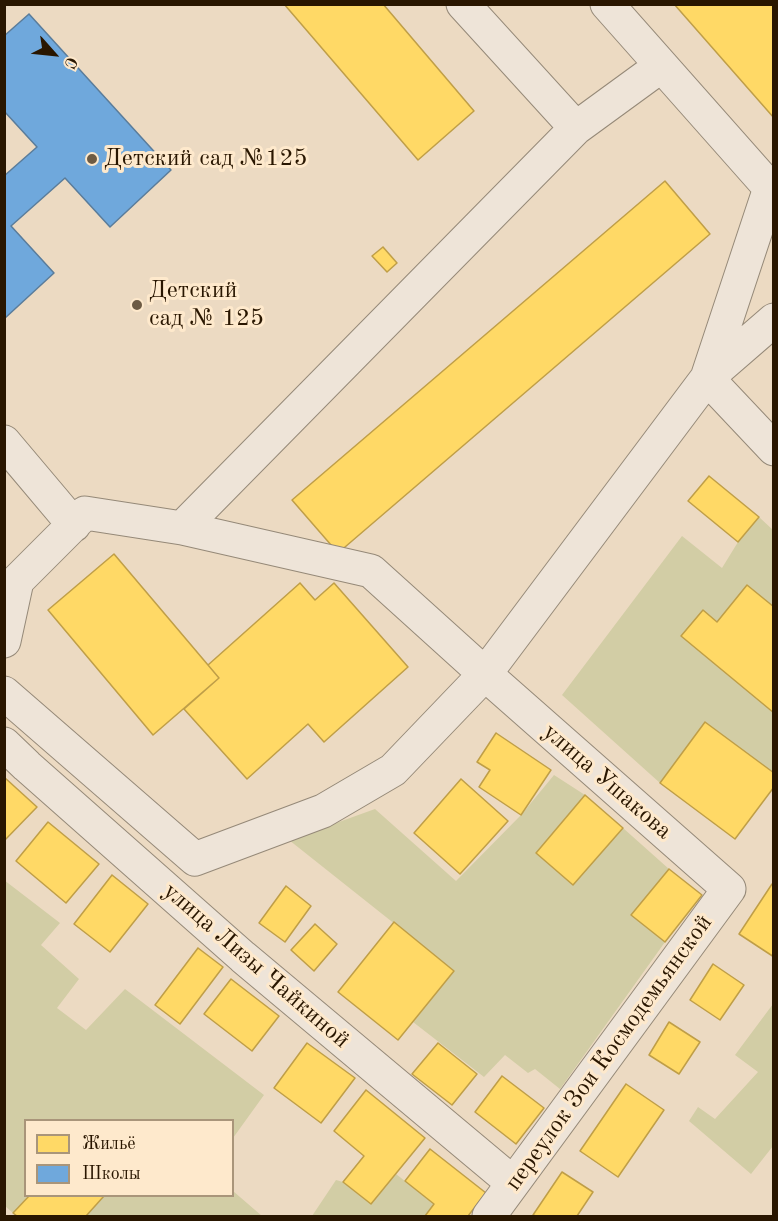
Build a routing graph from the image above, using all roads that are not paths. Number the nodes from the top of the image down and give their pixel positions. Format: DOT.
graph roads {
  1 [pos="463,4"];
  2 [pos="607,4"];
  3 [pos="661,66"];
  4 [pos="576,128"];
  5 [pos="772,186"];
  6 [pos="774,320"];
  7 [pos="707,378"];
  8 [pos="4,442"];
  9 [pos="774,449"];
  10 [pos="74,525"];
  11 [pos="182,528"];
  12 [pos="4,641"];
  13 [pos="485,674"];
  14 [pos="4,693"];
  15 [pos="4,744"];
  16 [pos="729,889"];
  17 [pos="513,1183"];
  18 [pos="489,1216"];
  1 -- 4 [label="street"];
  2 -- 3 [label="street"];
  3 -- 4 [label="street"];
  3 -- 5 [label="street"];
  4 -- 11 [label="street"];
  5 -- 7 [label="street"];
  6 -- 7 [label="street"];
  7 -- 9 [label="street"];
  7 -- 13 [label="street"];
  8 -- 10 [label="street"];
  10 -- 11 [label="street, улица Ушакова"];
  10 -- 12 [label="street"];
  11 -- 13 [label="street, улица Ушакова"];
  13 -- 14 [label="street"];
  13 -- 16 [label="street, улица Ушакова"];
  15 -- 17 [label="street, улица Лизы Чайкиной"];
  16 -- 17 [label="street, переулок Зои Космодемьянской"];
  17 -- 18 [label="street, переулок Зои Космодемьянской"];
}
